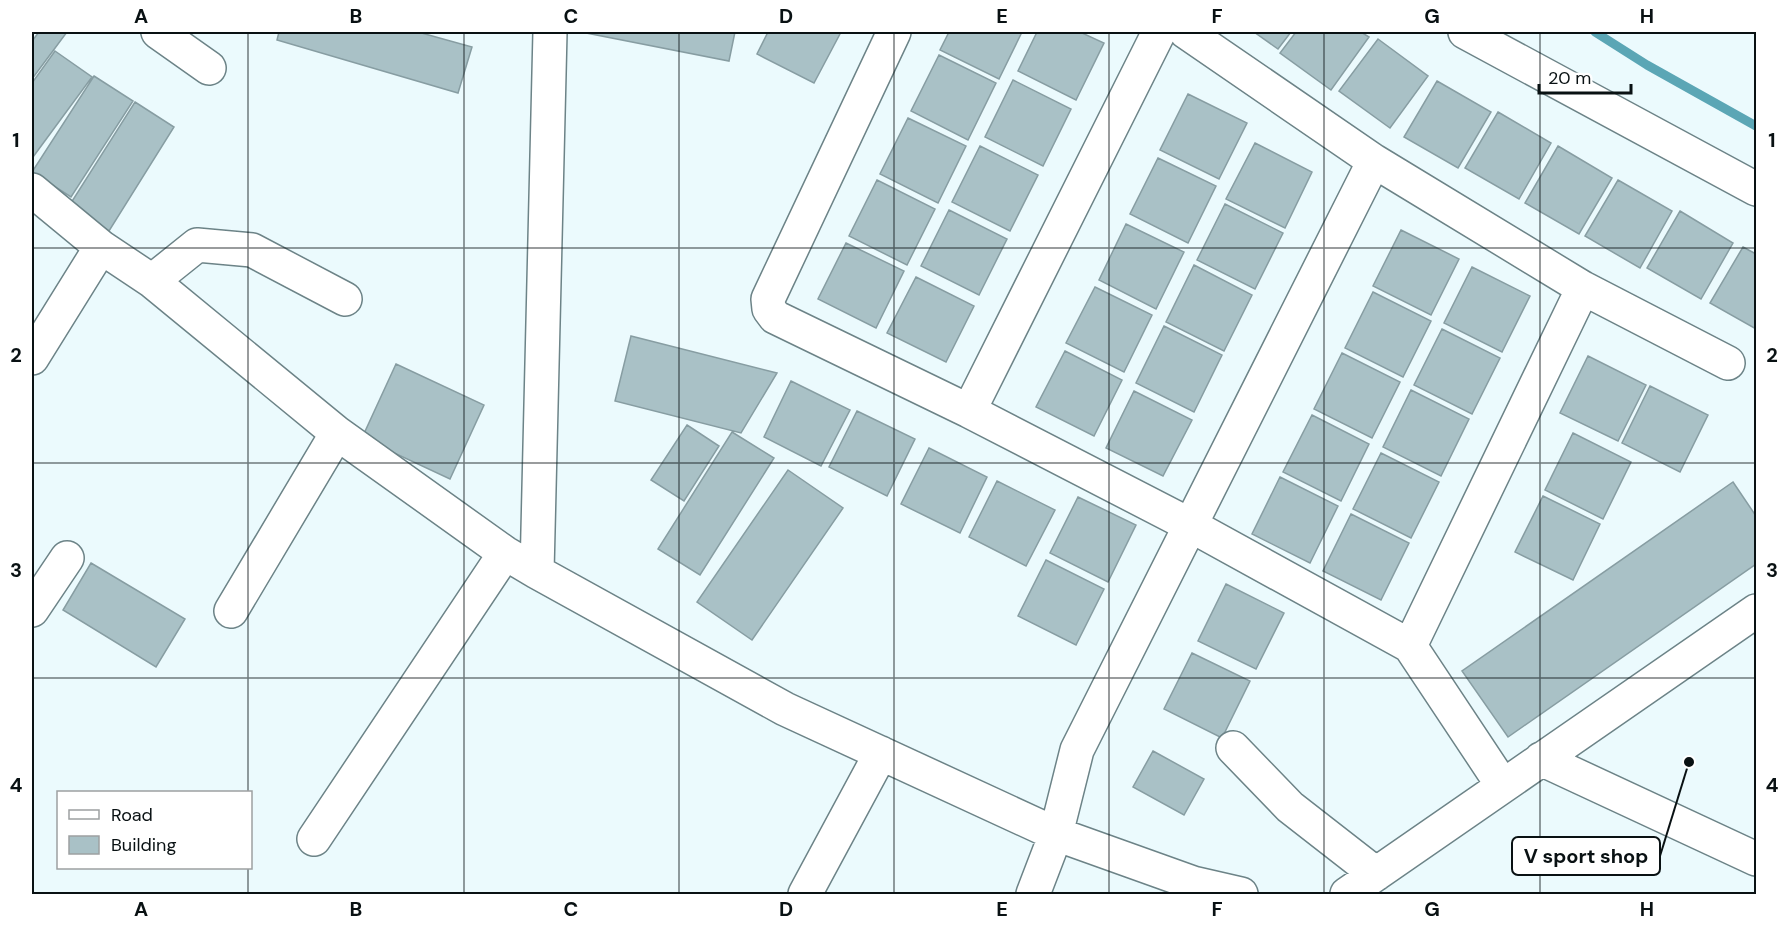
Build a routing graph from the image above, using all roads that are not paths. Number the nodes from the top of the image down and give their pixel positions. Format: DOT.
graph roads {
  1 [pos="158,32"];
  2 [pos="550,32"];
  3 [pos="894,32"];
  4 [pos="1159,32"];
  5 [pos="1186,32"];
  6 [pos="1465,32"];
  7 [pos="209,68"];
  8 [pos="1374,161"];
  9 [pos="1756,189"];
  10 [pos="32,190"];
  11 [pos="101,247"];
  12 [pos="152,281"];
  13 [pos="1583,288"];
  14 [pos="345,299"];
  15 [pos="32,358"];
  16 [pos="1728,363"];
  17 [pos="969,411"];
  18 [pos="337,434"];
  19 [pos="1191,525"];
  20 [pos="505,553"];
  21 [pos="68,558"];
  22 [pos="537,572"];
  23 [pos="32,610"];
  24 [pos="231,610"];
  25 [pos="1756,611"];
  26 [pos="1410,646"];
  27 [pos="1233,748"];
  28 [pos="881,753"];
  29 [pos="1541,759"];
  30 [pos="1503,786"];
  31 [pos="1056,834"];
  32 [pos="314,839"];
  33 [pos="1756,859"];
  34 [pos="1376,874"];
  35 [pos="805,894"];
  36 [pos="1032,894"];
  37 [pos="1241,894"];
  38 [pos="1347,894"];
  1 -- 7 [label="street"];
  2 -- 22 [label="street"];
  3 -- 17 [label="street"];
  4 -- 17 [label="street"];
  5 -- 8 [label="street"];
  6 -- 9 [label="street"];
  8 -- 13 [label="street"];
  8 -- 19 [label="street"];
  10 -- 11 [label="street"];
  11 -- 12 [label="street"];
  11 -- 15 [label="street"];
  12 -- 14 [label="street"];
  12 -- 18 [label="street"];
  13 -- 16 [label="street"];
  13 -- 26 [label="street"];
  17 -- 19 [label="street"];
  18 -- 20 [label="street"];
  18 -- 24 [label="street"];
  19 -- 26 [label="street"];
  19 -- 31 [label="street"];
  20 -- 22 [label="street"];
  20 -- 32 [label="street"];
  21 -- 23 [label="street"];
  22 -- 28 [label="street"];
  25 -- 29 [label="street"];
  26 -- 30 [label="street"];
  27 -- 34 [label="street"];
  28 -- 31 [label="street"];
  28 -- 35 [label="street"];
  29 -- 30 [label="street"];
  29 -- 33 [label="street"];
  30 -- 34 [label="street"];
  31 -- 36 [label="street"];
  31 -- 37 [label="street"];
  34 -- 38 [label="street"];
}
